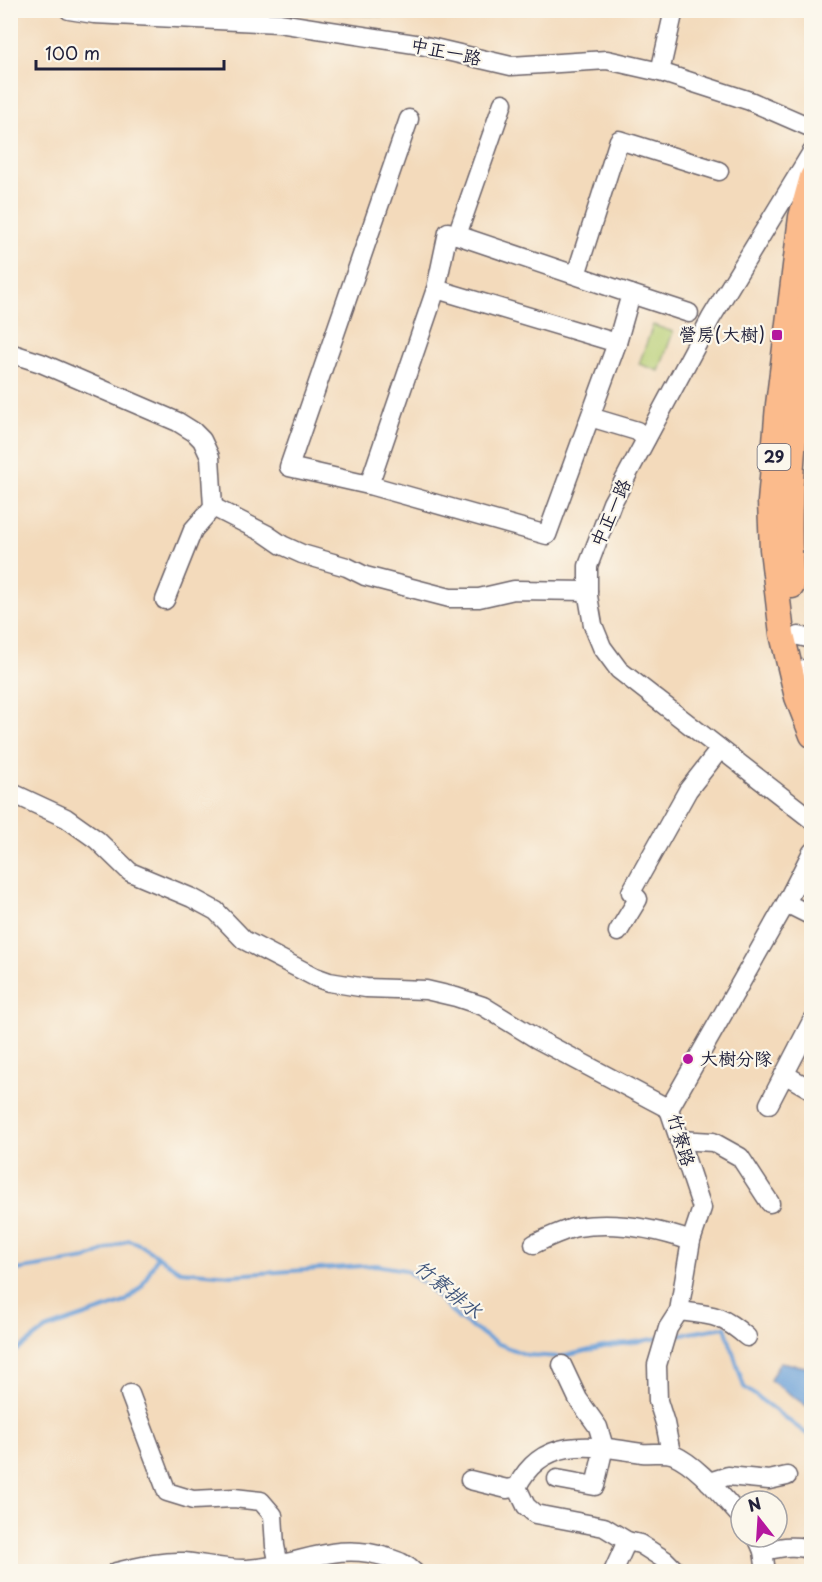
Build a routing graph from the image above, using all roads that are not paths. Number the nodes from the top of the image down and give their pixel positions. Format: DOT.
graph roads {
  1 [pos="69,10"];
  2 [pos="674,10"];
  3 [pos="660,72"];
  4 [pos="503,103"];
  5 [pos="409,119"];
  6 [pos="812,128"];
  7 [pos="812,152"];
  8 [pos="720,171"];
  9 [pos="812,177"];
  10 [pos="458,235"];
  11 [pos="576,275"];
  12 [pos="812,281"];
  13 [pos="436,289"];
  14 [pos="631,294"];
  15 [pos="689,313"];
  16 [pos="617,344"];
  17 [pos="10,353"];
  18 [pos="590,417"];
  19 [pos="646,439"];
  20 [pos="369,485"];
  21 [pos="213,507"];
  22 [pos="588,591"];
  23 [pos="165,600"];
  24 [pos="805,637"];
  25 [pos="809,676"];
  26 [pos="812,735"];
  27 [pos="720,749"];
  28 [pos="10,792"];
  29 [pos="812,820"];
  30 [pos="812,852"];
  31 [pos="786,903"];
  32 [pos="812,916"];
  33 [pos="618,932"];
  34 [pos="812,1021"];
  35 [pos="784,1074"];
  36 [pos="812,1090"];
  37 [pos="769,1104"];
  38 [pos="669,1109"];
  39 [pos="679,1140"];
  40 [pos="770,1203"];
  41 [pos="691,1241"];
  42 [pos="534,1244"];
  43 [pos="679,1311"];
  44 [pos="747,1336"];
  45 [pos="562,1365"];
  46 [pos="130,1394"];
  47 [pos="604,1447"];
  48 [pos="671,1453"];
  49 [pos="787,1476"];
  50 [pos="557,1479"];
  51 [pos="470,1480"];
  52 [pos="709,1482"];
  53 [pos="517,1487"];
  54 [pos="729,1504"];
  55 [pos="627,1541"];
  56 [pos="789,1547"];
  57 [pos="761,1549"];
  58 [pos="812,1551"];
  59 [pos="279,1565"];
  60 [pos="116,1572"];
  61 [pos="414,1572"];
  62 [pos="613,1572"];
  63 [pos="677,1572"];
  64 [pos="766,1572"];
  1 -- 3 [label="street, 中正一路"];
  2 -- 3 [label="street"];
  3 -- 6 [label="street, 中正一路"];
  4 -- 10 [label="street"];
  5 -- 20 [label="street"];
  7 -- 19 [label="street, 中正一路"];
  8 -- 11 [label="street"];
  9 -- 26 [label="main road, 29"];
  10 -- 11 [label="street"];
  10 -- 13 [label="street"];
  11 -- 14 [label="street"];
  12 -- 24 [label="main road, 29"];
  13 -- 16 [label="street"];
  13 -- 20 [label="street"];
  14 -- 15 [label="street"];
  14 -- 16 [label="street"];
  16 -- 18 [label="street"];
  17 -- 21 [label="street"];
  18 -- 19 [label="street"];
  18 -- 20 [label="street"];
  19 -- 22 [label="street, 中正一路"];
  21 -- 22 [label="street"];
  21 -- 23 [label="street"];
  22 -- 27 [label="street, 中正一路"];
  24 -- 25 [label="main road, 29"];
  27 -- 29 [label="street, 中正一路"];
  27 -- 33 [label="street"];
  28 -- 38 [label="street"];
  30 -- 31 [label="street, 竹寮路"];
  31 -- 32 [label="street"];
  31 -- 38 [label="street, 竹寮路"];
  34 -- 35 [label="street"];
  35 -- 36 [label="street"];
  35 -- 37 [label="street"];
  38 -- 39 [label="street, 竹寮路"];
  39 -- 40 [label="street"];
  39 -- 41 [label="street, 竹寮路"];
  41 -- 42 [label="street"];
  41 -- 43 [label="street, 竹寮路"];
  43 -- 44 [label="street"];
  43 -- 48 [label="street, 竹寮路"];
  45 -- 47 [label="street"];
  46 -- 59 [label="street"];
  47 -- 48 [label="street"];
  47 -- 50 [label="street"];
  47 -- 53 [label="street"];
  48 -- 52 [label="street"];
  49 -- 52 [label="street"];
  51 -- 53 [label="street"];
  52 -- 54 [label="street"];
  53 -- 55 [label="street"];
  55 -- 62 [label="street"];
  55 -- 63 [label="street"];
  56 -- 58 [label="street"];
  57 -- 64 [label="street"];
  59 -- 60 [label="street"];
  59 -- 61 [label="street"];
}
